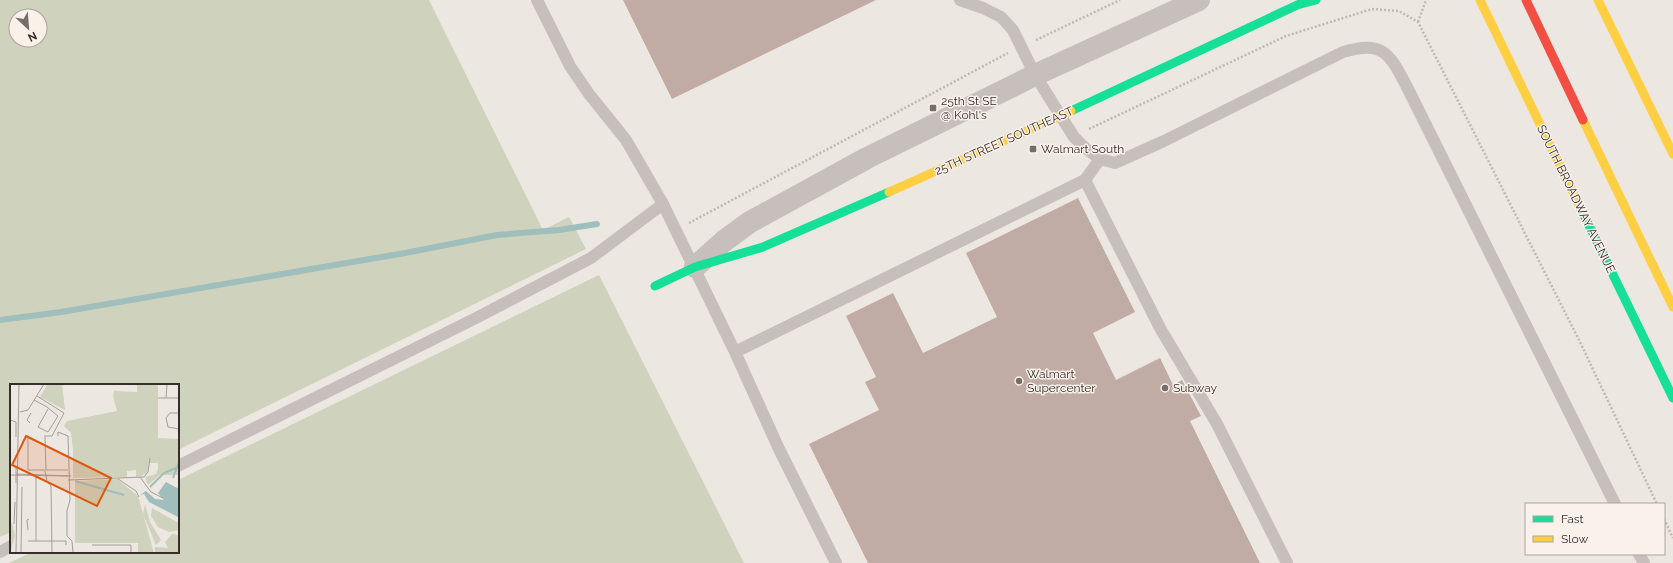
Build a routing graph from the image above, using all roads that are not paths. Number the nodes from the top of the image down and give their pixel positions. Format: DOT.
graph roads {
  1 [pos="537,0"];
  2 [pos="960,0"];
  3 [pos="1199,0"];
  4 [pos="1308,0"];
  5 [pos="1316,0"];
  6 [pos="1480,0"];
  7 [pos="1526,0"];
  8 [pos="1598,0"];
  9 [pos="1297,5"];
  10 [pos="1471,5"];
  11 [pos="1493,26"];
  12 [pos="1035,75"];
  13 [pos="1061,116"];
  14 [pos="1673,154"];
  15 [pos="1100,159"];
  16 [pos="1085,180"];
  17 [pos="663,204"];
  18 [pos="695,267"];
  19 [pos="655,286"];
  20 [pos="1673,307"];
  21 [pos="735,352"];
  22 [pos="1673,398"];
  23 [pos="179,466"];
  24 [pos="1615,503"];
  25 [pos="10,547"];
  26 [pos="0,552"];
  27 [pos="836,563"];
  28 [pos="1287,563"];
  1 -- 17 [label="lane"];
  2 -- 12 [label="lane"];
  3 -- 12 [label="street, 25TH STREET SOUTHEAST"];
  4 -- 9 [label="street, 25TH STREET SOUTHEAST"];
  5 -- 9 [label="street"];
  6 -- 11 [label="street, SOUTH BROADWAY AVENUE"];
  7 -- 20 [label="street"];
  8 -- 14 [label="street"];
  9 -- 13 [label="street, 25TH STREET SOUTHEAST"];
  10 -- 11 [label="street"];
  11 -- 22 [label="street, SOUTH BROADWAY AVENUE"];
  12 -- 13 [label="lane"];
  12 -- 18 [label="street, 25TH STREET SOUTHEAST"];
  13 -- 15 [label="lane"];
  13 -- 18 [label="street, 25TH STREET SOUTHEAST"];
  15 -- 16 [label="lane"];
  15 -- 24 [label="lane"];
  16 -- 21 [label="lane"];
  16 -- 28 [label="lane"];
  17 -- 18 [label="lane"];
  17 -- 23 [label="lane"];
  18 -- 19 [label="street, 25TH STREET SOUTHEAST"];
  18 -- 21 [label="lane"];
  21 -- 27 [label="lane"];
  25 -- 26 [label="lane"];
}
